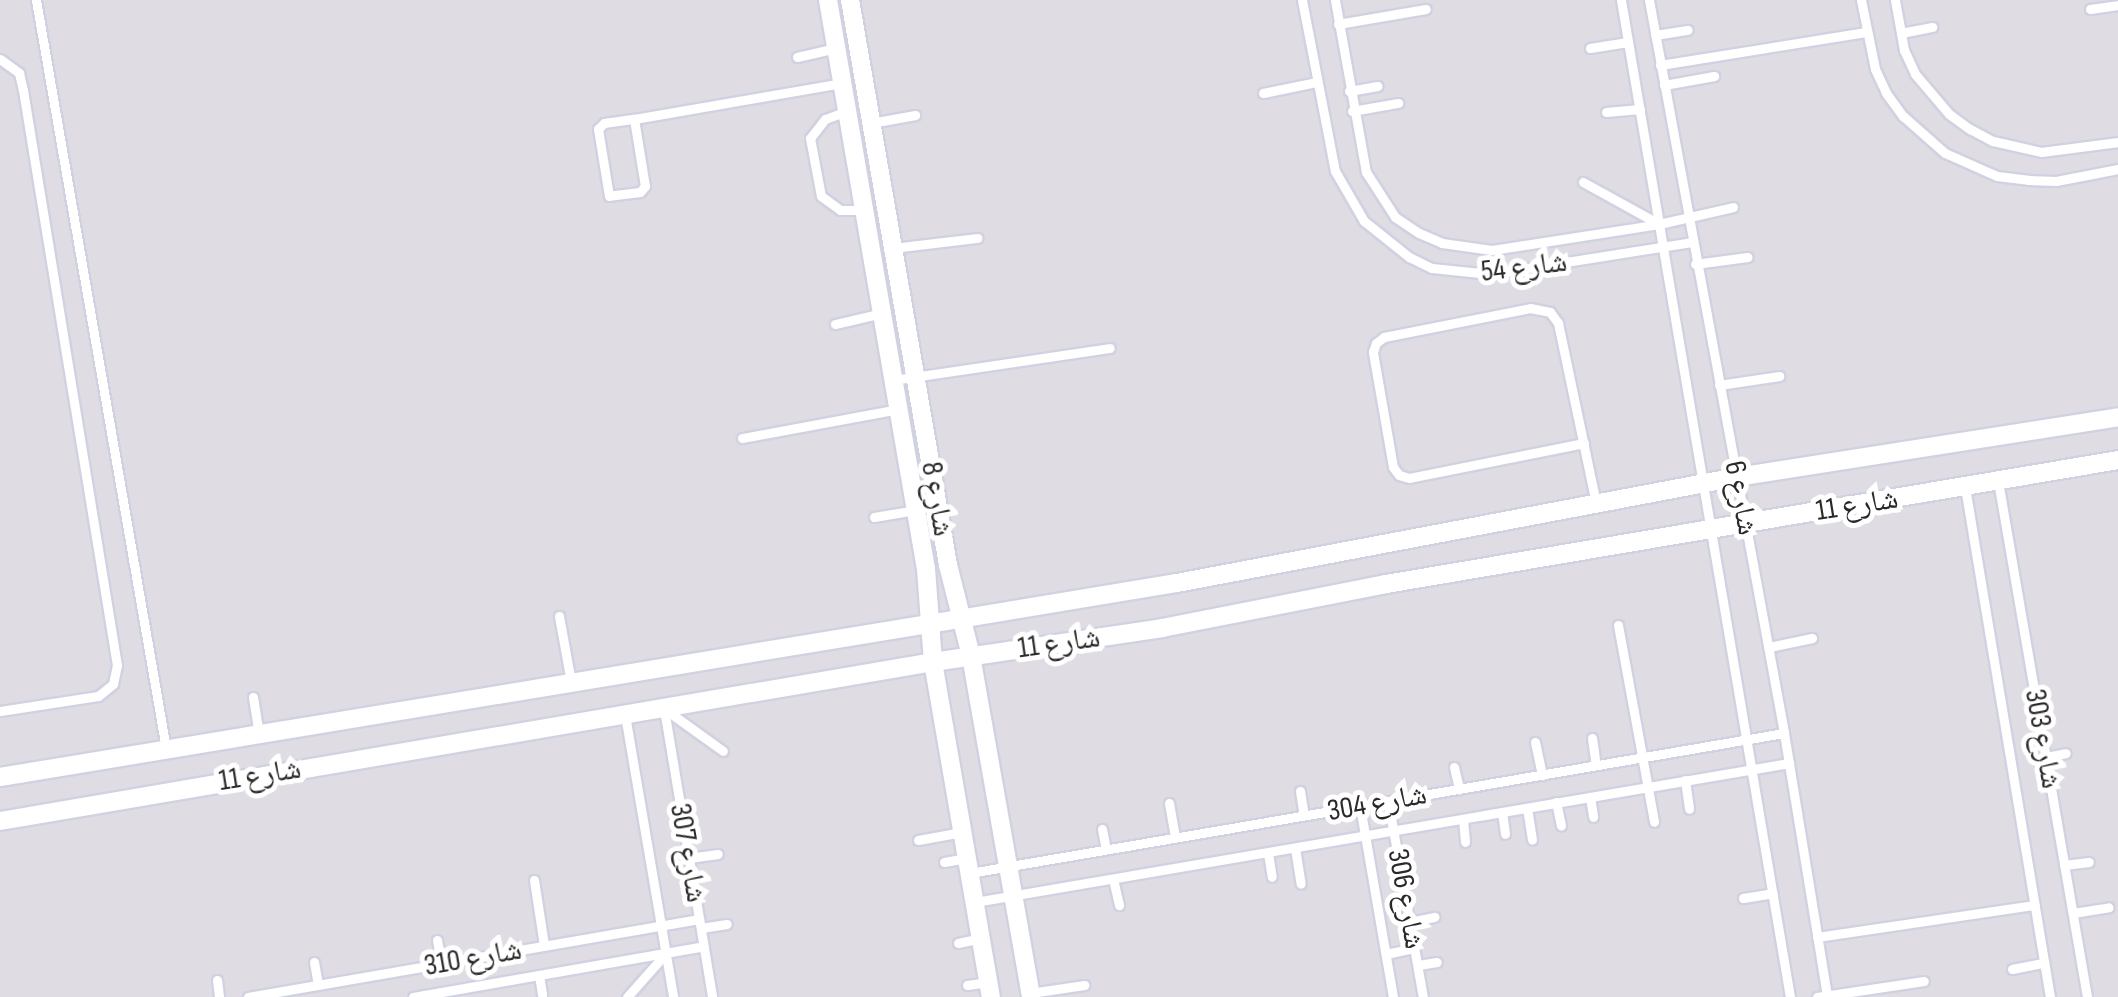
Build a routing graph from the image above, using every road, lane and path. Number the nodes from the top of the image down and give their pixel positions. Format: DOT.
graph roads {
  1 [pos="36,0"];
  2 [pos="828,0"];
  3 [pos="850,0"];
  4 [pos="1302,0"];
  5 [pos="1334,0"];
  6 [pos="1621,0"];
  7 [pos="1650,0"];
  8 [pos="1862,0"];
  9 [pos="1895,0"];
  10 [pos="2118,4"];
  11 [pos="1426,9"];
  12 [pos="2090,9"];
  13 [pos="1338,24"];
  14 [pos="1932,27"];
  15 [pos="1688,30"];
  16 [pos="1867,32"];
  17 [pos="1901,33"];
  18 [pos="1656,35"];
  19 [pos="1628,42"];
  20 [pos="836,48"];
  21 [pos="1590,48"];
  22 [pos="798,57"];
  23 [pos="0,59"];
  24 [pos="1660,65"];
  25 [pos="1714,76"];
  26 [pos="864,79"];
  27 [pos="1316,82"];
  28 [pos="842,83"];
  29 [pos="1378,86"];
  30 [pos="1664,86"];
  31 [pos="1349,91"];
  32 [pos="1263,93"];
  33 [pos="1398,103"];
  34 [pos="1640,108"];
  35 [pos="847,110"];
  36 [pos="1352,110"];
  37 [pos="1606,112"];
  38 [pos="915,115"];
  39 [pos="634,119"];
  40 [pos="871,122"];
  41 [pos="2118,142"];
  42 [pos="2118,170"];
  43 [pos="1584,182"];
  44 [pos="1732,207"];
  45 [pos="864,210"];
  46 [pos="1687,218"];
  47 [pos="1659,224"];
  48 [pos="977,238"];
  49 [pos="1691,242"];
  50 [pos="1664,247"];
  51 [pos="893,248"];
  52 [pos="1748,257"];
  53 [pos="1695,264"];
  54 [pos="882,313"];
  55 [pos="836,324"];
  56 [pos="1110,348"];
  57 [pos="1779,376"];
  58 [pos="915,377"];
  59 [pos="893,380"];
  60 [pos="1719,385"];
  61 [pos="898,410"];
  62 [pos="2115,416"];
  63 [pos="742,438"];
  64 [pos="1584,443"];
  65 [pos="2118,460"];
  66 [pos="1737,477"];
  67 [pos="1998,481"];
  68 [pos="1704,484"];
  69 [pos="1965,487"];
  70 [pos="1596,504"];
  71 [pos="916,510"];
  72 [pos="874,517"];
  73 [pos="1746,523"];
  74 [pos="1712,530"];
  75 [pos="559,616"];
  76 [pos="963,618"];
  77 [pos="929,623"];
  78 [pos="1618,625"];
  79 [pos="1812,638"];
  80 [pos="1769,647"];
  81 [pos="971,656"];
  82 [pos="933,662"];
  83 [pos="571,682"];
  84 [pos="254,697"];
  85 [pos="664,708"];
  86 [pos="0,711"];
  87 [pos="625,715"];
  88 [pos="1784,733"];
  89 [pos="259,734"];
  90 [pos="1592,738"];
  91 [pos="1748,739"];
  92 [pos="1536,742"];
  93 [pos="166,749"];
  94 [pos="723,751"];
  95 [pos="2066,754"];
  96 [pos="1641,757"];
  97 [pos="2046,757"];
  98 [pos="1789,763"];
  99 [pos="1596,765"];
  100 [pos="1454,768"];
  101 [pos="1753,769"];
  102 [pos="1542,774"];
  103 [pos="0,777"];
  104 [pos="1685,780"];
  105 [pos="1646,787"];
  106 [pos="1458,788"];
  107 [pos="1300,791"];
  108 [pos="1590,797"];
  109 [pos="1388,801"];
  110 [pos="1556,802"];
  111 [pos="1169,803"];
  112 [pos="1360,806"];
  113 [pos="1527,808"];
  114 [pos="1689,809"];
  115 [pos="1502,812"];
  116 [pos="1304,815"];
  117 [pos="1593,817"];
  118 [pos="1462,819"];
  119 [pos="0,821"];
  120 [pos="1654,822"];
  121 [pos="1561,826"];
  122 [pos="1102,829"];
  123 [pos="1394,830"];
  124 [pos="962,832"];
  125 [pos="1505,834"];
  126 [pos="1365,836"];
  127 [pos="1175,837"];
  128 [pos="918,840"];
  129 [pos="1532,840"];
  130 [pos="1466,842"];
  131 [pos="1295,848"];
  132 [pos="1106,849"];
  133 [pos="1268,853"];
  134 [pos="718,854"];
  135 [pos="689,858"];
  136 [pos="944,862"];
  137 [pos="2089,862"];
  138 [pos="2064,865"];
  139 [pos="968,866"];
  140 [pos="1008,866"];
  141 [pos="1113,878"];
  142 [pos="1272,878"];
  143 [pos="534,880"];
  144 [pos="1301,884"];
  145 [pos="1773,893"];
  146 [pos="1013,896"];
  147 [pos="1744,898"];
  148 [pos="975,902"];
  149 [pos="1118,906"];
  150 [pos="2034,906"];
  151 [pos="2109,907"];
  152 [pos="2073,913"];
  153 [pos="1434,917"];
  154 [pos="1410,922"];
  155 [pos="700,924"];
  156 [pos="727,924"];
  157 [pos="661,925"];
  158 [pos="1817,937"];
  159 [pos="981,938"];
  160 [pos="438,940"];
  161 [pos="958,943"];
  162 [pos="544,945"];
  163 [pos="704,946"];
  164 [pos="1414,948"];
  165 [pos="666,953"];
  166 [pos="1386,954"];
  167 [pos="314,962"];
  168 [pos="1437,962"];
  169 [pos="440,963"];
  170 [pos="2044,963"];
  171 [pos="1418,965"];
  172 [pos="2012,969"];
  173 [pos="539,975"];
  174 [pos="217,980"];
  175 [pos="1924,980"];
  176 [pos="318,985"];
  177 [pos="967,985"];
  178 [pos="1084,985"];
  179 [pos="478,986"];
  180 [pos="990,989"];
  181 [pos="542,995"];
  182 [pos="1030,995"];
  183 [pos="1824,996"];
  184 [pos="219,997"];
  185 [pos="248,997"];
  186 [pos="413,997"];
  187 [pos="480,997"];
  188 [pos="627,997"];
  189 [pos="674,997"];
  190 [pos="712,997"];
  191 [pos="1394,997"];
  192 [pos="1423,997"];
  193 [pos="1790,997"];
  194 [pos="2050,997"];
  195 [pos="2087,997"];
  1 -- 93 [label="lane"];
  2 -- 20 [label="street, شارع 8"];
  3 -- 26 [label="street, شارع 8"];
  4 -- 27 [label="lane, شارع 54"];
  5 -- 13 [label="lane, شارع 54"];
  6 -- 19 [label="lane, شارع 6"];
  7 -- 18 [label="lane, شارع 6"];
  8 -- 16 [label="lane"];
  9 -- 17 [label="lane"];
  10 -- 12 [label="lane"];
  11 -- 13 [label="lane"];
  13 -- 31 [label="lane, شارع 54"];
  14 -- 17 [label="lane"];
  15 -- 18 [label="lane"];
  16 -- 24 [label="lane"];
  16 -- 42 [label="lane"];
  17 -- 41 [label="lane"];
  18 -- 24 [label="lane, شارع 6"];
  19 -- 21 [label="lane"];
  19 -- 34 [label="lane, شارع 6"];
  20 -- 22 [label="lane"];
  20 -- 28 [label="street, شارع 8"];
  23 -- 86 [label="lane"];
  24 -- 30 [label="lane, شارع 6"];
  25 -- 30 [label="lane"];
  26 -- 28 [label="lane"];
  26 -- 40 [label="street, شارع 8"];
  27 -- 32 [label="lane"];
  27 -- 50 [label="lane, شارع 54"];
  28 -- 35 [label="street, شارع 8"];
  28 -- 39 [label="lane"];
  29 -- 31 [label="lane"];
  30 -- 46 [label="lane, شارع 6"];
  31 -- 36 [label="lane, شارع 54"];
  33 -- 36 [label="lane"];
  34 -- 37 [label="lane"];
  34 -- 47 [label="lane, شارع 6"];
  35 -- 45 [label="street, شارع 8"];
  35 -- 45 [label="lane"];
  36 -- 47 [label="lane, شارع 54"];
  38 -- 40 [label="lane"];
  39 -- 39 [label="lane"];
  40 -- 51 [label="street, شارع 8"];
  43 -- 47 [label="lane"];
  44 -- 46 [label="lane, شارع 54"];
  45 -- 54 [label="street, شارع 8"];
  46 -- 47 [label="lane, شارع 54"];
  46 -- 49 [label="lane, شارع 6"];
  47 -- 50 [label="lane, شارع 6"];
  48 -- 51 [label="lane"];
  49 -- 50 [label="lane, شارع 54"];
  49 -- 53 [label="lane, شارع 6"];
  50 -- 68 [label="lane, شارع 6"];
  51 -- 58 [label="street, شارع 8"];
  52 -- 53 [label="lane"];
  53 -- 60 [label="lane, شارع 6"];
  54 -- 55 [label="lane"];
  54 -- 59 [label="street, شارع 8"];
  56 -- 58 [label="lane"];
  57 -- 60 [label="lane"];
  58 -- 59 [label="lane"];
  58 -- 76 [label="street, شارع 8"];
  59 -- 61 [label="street, شارع 8"];
  60 -- 66 [label="lane, شارع 6"];
  61 -- 63 [label="lane"];
  61 -- 71 [label="street, شارع 8"];
  62 -- 66 [label="street, شارع 11"];
  64 -- 64 [label="lane"];
  64 -- 70 [label="lane"];
  65 -- 67 [label="street, شارع 11"];
  66 -- 68 [label="street, شارع 11"];
  66 -- 73 [label="lane, شارع 6"];
  67 -- 69 [label="street, شارع 11"];
  67 -- 97 [label="lane, شارع 303"];
  68 -- 70 [label="street, شارع 11"];
  68 -- 74 [label="lane, شارع 6"];
  69 -- 73 [label="street, شارع 11"];
  69 -- 150 [label="lane, شارع 303"];
  70 -- 76 [label="street, شارع 11"];
  71 -- 72 [label="lane"];
  71 -- 77 [label="street, شارع 8"];
  73 -- 74 [label="street, شارع 11"];
  73 -- 80 [label="lane, شارع 6"];
  74 -- 81 [label="street, شارع 11"];
  74 -- 91 [label="lane, شارع 6"];
  75 -- 83 [label="lane"];
  76 -- 77 [label="street, شارع 11"];
  76 -- 81 [label="street, شارع 8"];
  77 -- 82 [label="street, شارع 8"];
  77 -- 83 [label="street, شارع 11"];
  78 -- 96 [label="lane"];
  79 -- 80 [label="lane"];
  80 -- 88 [label="lane, شارع 6"];
  81 -- 82 [label="street, شارع 11"];
  81 -- 140 [label="street, شارع 8"];
  82 -- 85 [label="street, شارع 11"];
  82 -- 124 [label="street, شارع 8"];
  83 -- 89 [label="street, شارع 11"];
  84 -- 89 [label="lane"];
  85 -- 87 [label="street, شارع 11"];
  85 -- 94 [label="lane"];
  85 -- 135 [label="lane, شارع 307"];
  87 -- 119 [label="street, شارع 11"];
  87 -- 157 [label="lane, شارع 307"];
  88 -- 91 [label="lane, شارع 304"];
  88 -- 98 [label="lane, شارع 6"];
  89 -- 93 [label="street, شارع 11"];
  90 -- 99 [label="lane"];
  91 -- 96 [label="lane, شارع 304"];
  91 -- 101 [label="lane, شارع 6"];
  92 -- 102 [label="lane"];
  93 -- 103 [label="street, شارع 11"];
  95 -- 97 [label="lane"];
  96 -- 99 [label="lane, شارع 304"];
  96 -- 105 [label="lane"];
  97 -- 138 [label="lane, شارع 303"];
  98 -- 101 [label="lane, شارع 304"];
  98 -- 158 [label="lane, شارع 6"];
  99 -- 102 [label="lane, شارع 304"];
  100 -- 106 [label="lane"];
  101 -- 104 [label="lane, شارع 304"];
  101 -- 145 [label="lane, شارع 6"];
  102 -- 106 [label="lane, شارع 304"];
  104 -- 105 [label="lane, شارع 304"];
  104 -- 114 [label="lane"];
  105 -- 108 [label="lane, شارع 304"];
  105 -- 120 [label="lane"];
  106 -- 109 [label="lane, شارع 304"];
  107 -- 116 [label="lane"];
  108 -- 110 [label="lane, شارع 304"];
  108 -- 117 [label="lane"];
  109 -- 112 [label="lane, شارع 304"];
  109 -- 123 [label="lane, شارع 306"];
  110 -- 113 [label="lane, شارع 304"];
  110 -- 121 [label="lane"];
  111 -- 127 [label="lane"];
  112 -- 116 [label="lane, شارع 304"];
  112 -- 126 [label="lane, شارع 306"];
  113 -- 115 [label="lane, شارع 304"];
  113 -- 129 [label="lane"];
  115 -- 118 [label="lane, شارع 304"];
  115 -- 125 [label="lane"];
  116 -- 127 [label="lane, شارع 304"];
  118 -- 123 [label="lane, شارع 304"];
  118 -- 130 [label="lane"];
  122 -- 132 [label="lane"];
  123 -- 126 [label="lane, شارع 304"];
  123 -- 154 [label="lane, شارع 306"];
  124 -- 128 [label="lane"];
  124 -- 139 [label="street, شارع 8"];
  126 -- 131 [label="lane, شارع 304"];
  126 -- 166 [label="lane, شارع 306"];
  127 -- 132 [label="lane, شارع 304"];
  131 -- 133 [label="lane, شارع 304"];
  131 -- 144 [label="lane"];
  132 -- 140 [label="lane, شارع 304"];
  133 -- 141 [label="lane, شارع 304"];
  133 -- 142 [label="lane"];
  134 -- 135 [label="lane"];
  135 -- 155 [label="lane, شارع 307"];
  136 -- 139 [label="lane, شارع 304"];
  137 -- 138 [label="lane"];
  138 -- 152 [label="lane, شارع 303"];
  139 -- 140 [label="lane, شارع 304"];
  139 -- 148 [label="street, شارع 8"];
  140 -- 146 [label="street, شارع 8"];
  141 -- 146 [label="lane, شارع 304"];
  141 -- 149 [label="lane"];
  143 -- 162 [label="lane"];
  145 -- 147 [label="lane"];
  145 -- 193 [label="lane, شارع 6"];
  146 -- 148 [label="lane, شارع 304"];
  146 -- 182 [label="street, شارع 8"];
  148 -- 159 [label="street, شارع 8"];
  150 -- 158 [label="lane"];
  150 -- 170 [label="lane, شارع 303"];
  151 -- 152 [label="lane"];
  152 -- 195 [label="lane, شارع 303"];
  153 -- 154 [label="lane"];
  154 -- 164 [label="lane, شارع 306"];
  155 -- 156 [label="lane, شارع 310"];
  155 -- 157 [label="lane, شارع 310"];
  155 -- 163 [label="lane, شارع 307"];
  157 -- 162 [label="lane, شارع 310"];
  157 -- 165 [label="lane, شارع 307"];
  158 -- 183 [label="lane, شارع 6"];
  159 -- 161 [label="lane"];
  159 -- 180 [label="street, شارع 8"];
  160 -- 169 [label="lane"];
  162 -- 169 [label="lane, شارع 310"];
  163 -- 165 [label="lane, شارع 310"];
  163 -- 190 [label="lane, شارع 307"];
  164 -- 166 [label="lane"];
  164 -- 171 [label="lane, شارع 306"];
  165 -- 173 [label="lane, شارع 310"];
  165 -- 188 [label="lane"];
  165 -- 189 [label="lane, شارع 307"];
  166 -- 191 [label="lane, شارع 306"];
  167 -- 176 [label="lane"];
  168 -- 171 [label="lane"];
  169 -- 176 [label="lane, شارع 310"];
  170 -- 172 [label="lane"];
  170 -- 194 [label="lane, شارع 303"];
  171 -- 192 [label="lane, شارع 306"];
  173 -- 179 [label="lane, شارع 310"];
  173 -- 181 [label="lane"];
  174 -- 184 [label="lane"];
  175 -- 183 [label="lane"];
  176 -- 185 [label="lane, شارع 310"];
  177 -- 180 [label="lane"];
  178 -- 182 [label="lane"];
  179 -- 186 [label="lane, شارع 310"];
  179 -- 187 [label="lane"];
}
